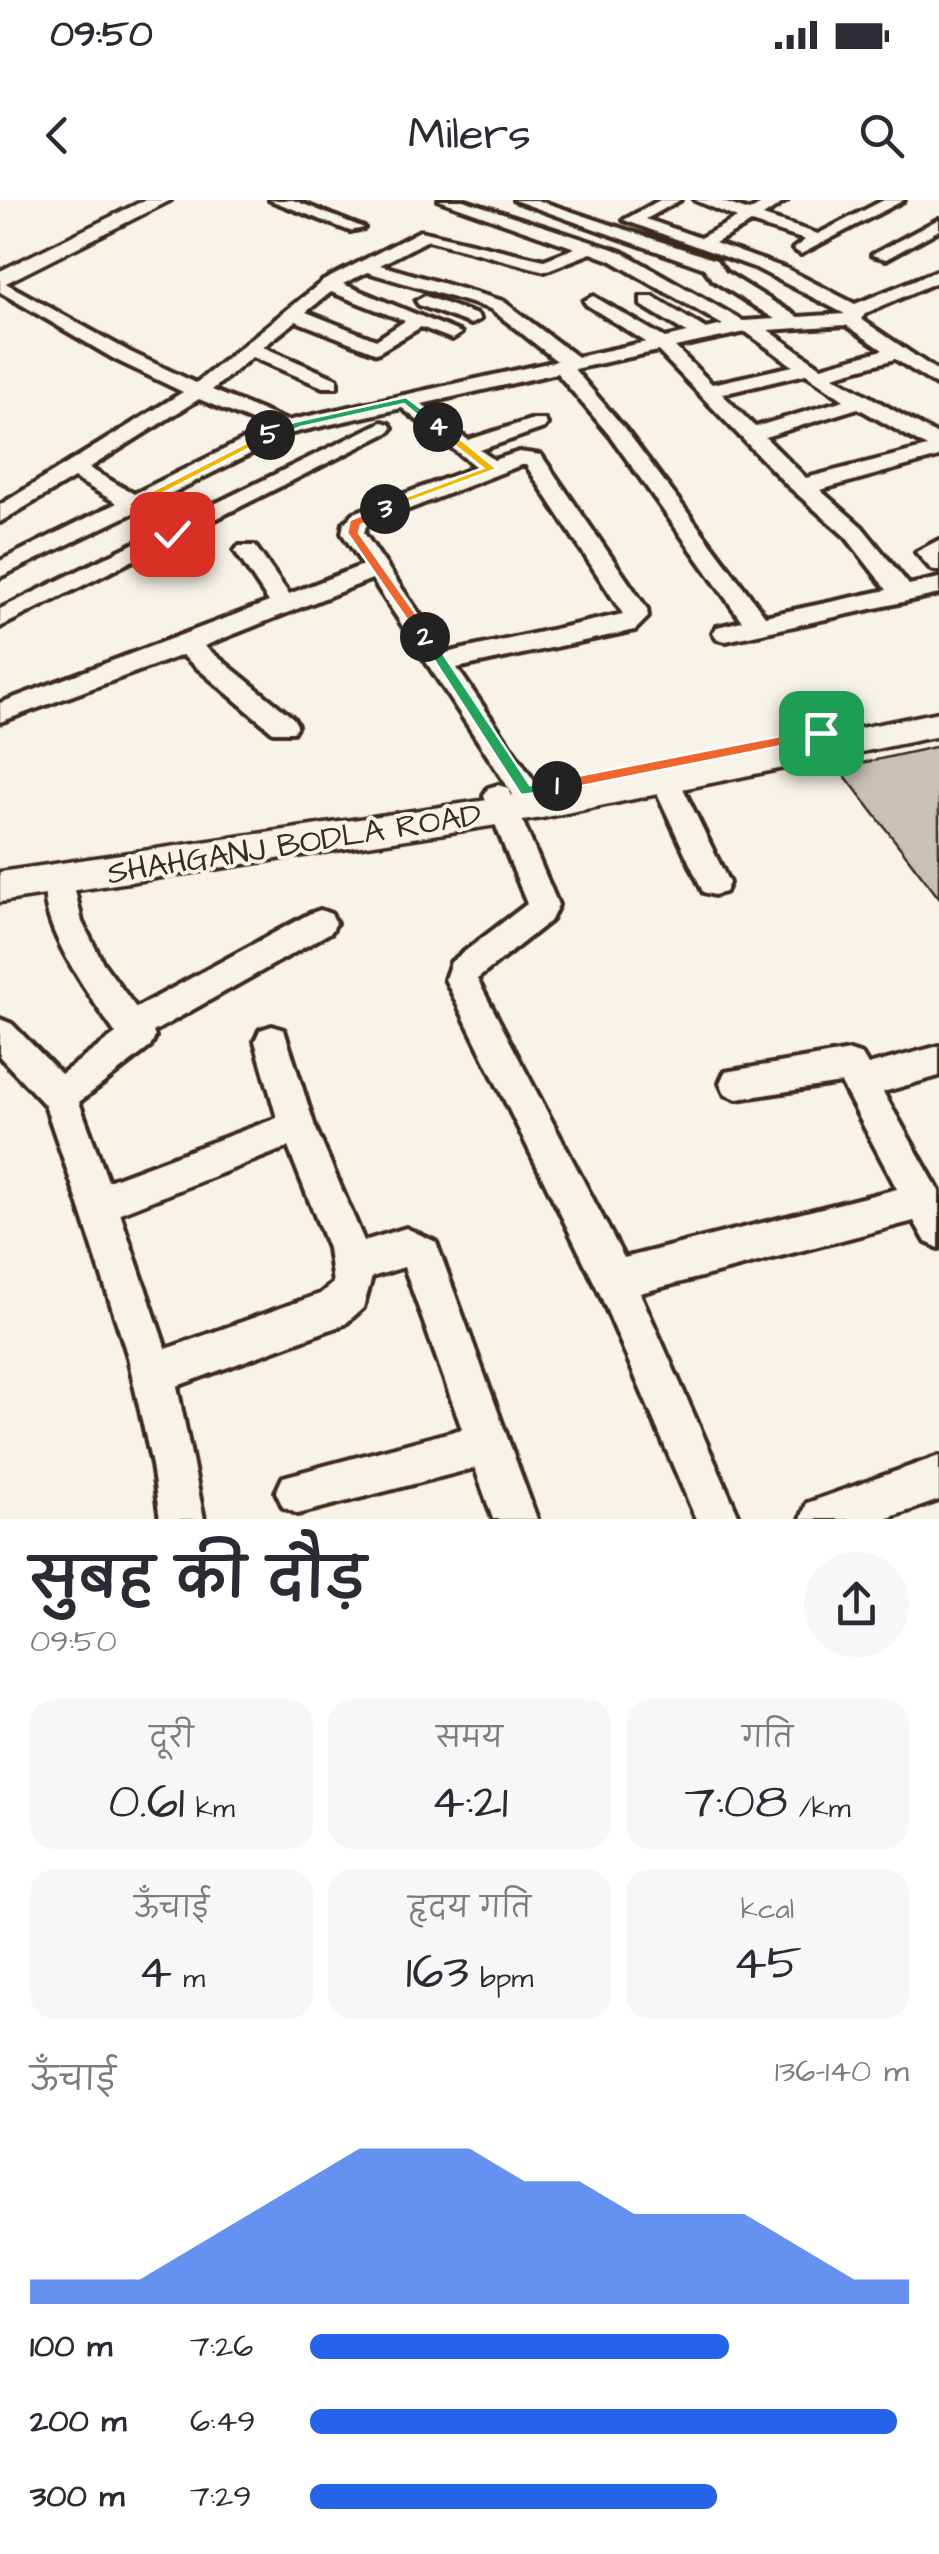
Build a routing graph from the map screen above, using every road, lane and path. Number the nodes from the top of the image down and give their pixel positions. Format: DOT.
graph roads {
  1 [pos="161,200"];
  2 [pos="278,200"];
  3 [pos="447,200"];
  4 [pos="522,200"];
  5 [pos="672,200"];
  6 [pos="703,200"];
  7 [pos="779,200"];
  8 [pos="896,200"];
  9 [pos="554,204"];
  10 [pos="600,208"];
  11 [pos="750,217"];
  12 [pos="632,220"];
  13 [pos="939,224"];
  14 [pos="356,228"];
  15 [pos="820,240"];
  16 [pos="700,244"];
  17 [pos="468,246"];
  18 [pos="590,248"];
  19 [pos="880,255"];
  20 [pos="768,266"];
  21 [pos="358,270"];
  22 [pos="939,275"];
  23 [pos="719,276"];
  24 [pos="0,282"];
  25 [pos="329,285"];
  26 [pos="408,286"];
  27 [pos="680,289"];
  28 [pos="593,300"];
  29 [pos="648,301"];
  30 [pos="571,308"];
  31 [pos="294,314"];
  32 [pos="852,315"];
  33 [pos="472,319"];
  34 [pos="420,320"];
  35 [pos="794,323"];
  36 [pos="745,326"];
  37 [pos="452,333"];
  38 [pos="703,335"];
  39 [pos="616,340"];
  40 [pos="662,344"];
  41 [pos="251,348"];
  42 [pos="898,352"];
  43 [pos="567,365"];
  44 [pos="812,371"];
  45 [pos="939,381"];
  46 [pos="330,383"];
  47 [pos="709,391"];
  48 [pos="198,392"];
  49 [pos="406,401"];
  50 [pos="860,401"];
  51 [pos="537,424"];
  52 [pos="285,428"];
  53 [pos="382,428"];
  54 [pos="753,434"];
  55 [pos="464,448"];
  56 [pos="939,448"];
  57 [pos="210,465"];
  58 [pos="76,469"];
  59 [pos="491,469"];
  60 [pos="805,484"];
  61 [pos="256,492"];
  62 [pos="134,504"];
  63 [pos="0,515"];
  64 [pos="172,534"];
  65 [pos="939,546"];
  66 [pos="247,551"];
  67 [pos="939,564"];
  68 [pos="378,568"];
  69 [pos="0,570"];
  70 [pos="939,586"];
  71 [pos="903,594"];
  72 [pos="284,605"];
  73 [pos="0,619"];
  74 [pos="758,625"];
  75 [pos="726,633"];
  76 [pos="185,644"];
  77 [pos="442,662"];
  78 [pos="939,707"];
  79 [pos="0,713"];
  80 [pos="939,724"];
  81 [pos="283,725"];
  82 [pos="707,766"];
  83 [pos="666,782"];
  84 [pos="515,801"];
  85 [pos="0,868"];
  86 [pos="60,880"];
  87 [pos="714,883"];
  88 [pos="0,887"];
  89 [pos="320,923"];
  90 [pos="133,1026"];
  91 [pos="0,1034"];
  92 [pos="272,1041"];
  93 [pos="939,1061"];
  94 [pos="737,1083"];
  95 [pos="858,1083"];
  96 [pos="59,1096"];
  97 [pos="297,1127"];
  98 [pos="96,1204"];
  99 [pos="931,1215"];
  100 [pos="352,1264"];
  101 [pos="614,1280"];
  102 [pos="152,1375"];
  103 [pos="491,1443"];
  104 [pos="939,1478"];
  105 [pos="298,1492"];
  106 [pos="850,1515"];
  107 [pos="182,1519"];
  108 [pos="514,1519"];
  109 [pos="718,1519"];
  1 -- 24 [label="main road"];
  2 -- 14 [label="street"];
  3 -- 18 [label="street"];
  4 -- 9 [label="street"];
  5 -- 12 [label="street"];
  6 -- 11 [label="street"];
  7 -- 11 [label="street"];
  8 -- 15 [label="street"];
  9 -- 23 [label="street"];
  10 -- 12 [label="street"];
  11 -- 15 [label="street"];
  11 -- 16 [label="street"];
  12 -- 16 [label="street"];
  13 -- 19 [label="street"];
  15 -- 20 [label="street"];
  16 -- 20 [label="street"];
  17 -- 18 [label="street"];
  17 -- 21 [label="street"];
  17 -- 26 [label="street"];
  18 -- 27 [label="street"];
  20 -- 32 [label="street"];
  21 -- 25 [label="street"];
  21 -- 26 [label="street"];
  22 -- 32 [label="street"];
  23 -- 27 [label="street"];
  23 -- 35 [label="street"];
  24 -- 48 [label="street"];
  25 -- 31 [label="street"];
  25 -- 34 [label="street"];
  26 -- 33 [label="street"];
  26 -- 43 [label="street"];
  27 -- 36 [label="street"];
  28 -- 40 [label="street"];
  29 -- 38 [label="street"];
  30 -- 39 [label="street"];
  31 -- 34 [label="street"];
  31 -- 41 [label="street"];
  32 -- 35 [label="street"];
  32 -- 42 [label="street"];
  34 -- 37 [label="street"];
  35 -- 36 [label="street"];
  36 -- 38 [label="street"];
  36 -- 44 [label="street"];
  38 -- 40 [label="street"];
  39 -- 40 [label="street"];
  39 -- 43 [label="street"];
  40 -- 47 [label="street"];
  41 -- 46 [label="street"];
  41 -- 48 [label="street"];
  42 -- 44 [label="street"];
  42 -- 45 [label="street"];
  43 -- 49 [label="street"];
  43 -- 74 [label="street"];
  44 -- 47 [label="street"];
  44 -- 50 [label="street"];
  47 -- 54 [label="street"];
  48 -- 52 [label="street"];
  48 -- 58 [label="street"];
  49 -- 52 [label="street"];
  49 -- 55 [label="street"];
  50 -- 54 [label="street"];
  50 -- 56 [label="street"];
  51 -- 55 [label="street"];
  52 -- 57 [label="street"];
  53 -- 61 [label="street"];
  54 -- 60 [label="street"];
  55 -- 59 [label="street"];
  56 -- 60 [label="street"];
  57 -- 61 [label="street"];
  57 -- 62 [label="street"];
  58 -- 62 [label="street"];
  58 -- 63 [label="street"];
  59 -- 68 [label="street"];
  59 -- 77 [label="street"];
  60 -- 71 [label="street"];
  61 -- 64 [label="street"];
  62 -- 64 [label="street"];
  62 -- 69 [label="street"];
  64 -- 73 [label="street"];
  65 -- 67 [label="street"];
  66 -- 72 [label="street"];
  68 -- 72 [label="street"];
  68 -- 77 [label="street"];
  70 -- 71 [label="street"];
  71 -- 74 [label="street"];
  72 -- 76 [label="street"];
  74 -- 75 [label="street"];
  76 -- 79 [label="street"];
  76 -- 81 [label="street"];
  77 -- 84 [label="street"];
  78 -- 82 [label="main road"];
  80 -- 82 [label="main road, SHAHGANJ BODLA ROAD"];
  82 -- 83 [label="main road, SHAHGANJ BODLA ROAD"];
  82 -- 84 [label="main road"];
  83 -- 84 [label="main road, SHAHGANJ BODLA ROAD"];
  83 -- 87 [label="street"];
  84 -- 85 [label="main road"];
  84 -- 86 [label="main road, SHAHGANJ BODLA ROAD"];
  84 -- 101 [label="street"];
  86 -- 88 [label="main road, SHAHGANJ BODLA ROAD"];
  86 -- 90 [label="street"];
  89 -- 90 [label="street"];
  90 -- 96 [label="street"];
  91 -- 96 [label="street"];
  92 -- 97 [label="street"];
  93 -- 95 [label="street"];
  94 -- 95 [label="street"];
  95 -- 99 [label="street"];
  96 -- 98 [label="street"];
  97 -- 98 [label="street"];
  97 -- 100 [label="street"];
  98 -- 102 [label="street"];
  99 -- 101 [label="street"];
  100 -- 102 [label="street"];
  100 -- 103 [label="street"];
  101 -- 109 [label="street"];
  102 -- 107 [label="street"];
  103 -- 105 [label="street"];
  103 -- 108 [label="street"];
  104 -- 106 [label="street"];
}
